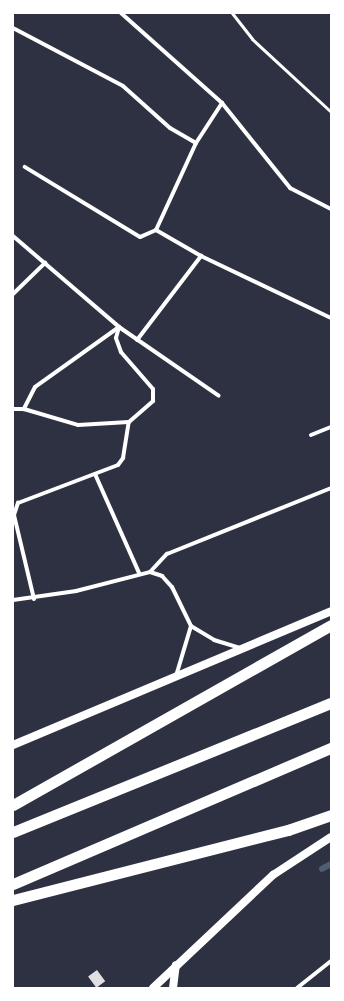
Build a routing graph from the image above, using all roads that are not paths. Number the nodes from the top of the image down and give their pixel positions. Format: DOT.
graph roads {
  1 [pos="121,13"];
  2 [pos="232,13"];
  3 [pos="13,28"];
  4 [pos="222,103"];
  5 [pos="331,112"];
  6 [pos="196,143"];
  7 [pos="25,168"];
  8 [pos="331,209"];
  9 [pos="156,230"];
  10 [pos="13,236"];
  11 [pos="201,256"];
  12 [pos="45,262"];
  13 [pos="13,294"];
  14 [pos="331,318"];
  15 [pos="119,327"];
  16 [pos="137,340"];
  17 [pos="219,396"];
  18 [pos="13,409"];
  19 [pos="24,409"];
  20 [pos="129,422"];
  21 [pos="331,427"];
  22 [pos="312,435"];
  23 [pos="95,474"];
  24 [pos="331,488"];
  25 [pos="150,572"];
  26 [pos="139,573"];
  27 [pos="34,598"];
  28 [pos="13,600"];
  29 [pos="331,611"];
  30 [pos="331,625"];
  31 [pos="190,626"];
  32 [pos="243,649"];
  33 [pos="175,678"];
  34 [pos="331,703"];
  35 [pos="13,745"];
  36 [pos="331,748"];
  37 [pos="13,805"];
  38 [pos="331,815"];
  39 [pos="13,832"];
  40 [pos="331,837"];
  41 [pos="13,884"];
  42 [pos="13,900"];
  43 [pos="331,961"];
  44 [pos="176,965"];
  45 [pos="153,988"];
  46 [pos="173,988"];
  47 [pos="297,988"];
  1 -- 4 [label="street"];
  2 -- 5 [label="lane"];
  3 -- 6 [label="street"];
  4 -- 6 [label="street"];
  4 -- 8 [label="street"];
  6 -- 9 [label="street"];
  7 -- 9 [label="street"];
  9 -- 11 [label="street"];
  10 -- 12 [label="street"];
  11 -- 14 [label="street"];
  11 -- 16 [label="street"];
  12 -- 13 [label="street"];
  12 -- 15 [label="street"];
  15 -- 16 [label="street"];
  15 -- 19 [label="street"];
  15 -- 20 [label="street"];
  16 -- 17 [label="street"];
  18 -- 19 [label="street"];
  19 -- 20 [label="street"];
  20 -- 23 [label="street"];
  21 -- 22 [label="street"];
  23 -- 26 [label="street"];
  23 -- 27 [label="street"];
  24 -- 25 [label="street"];
  25 -- 26 [label="street"];
  25 -- 31 [label="street"];
  26 -- 27 [label="street"];
  27 -- 28 [label="street"];
  29 -- 32 [label="main road"];
  30 -- 37 [label="highway"];
  31 -- 32 [label="street"];
  31 -- 33 [label="street"];
  32 -- 33 [label="main road"];
  33 -- 35 [label="main road"];
  34 -- 39 [label="highway"];
  36 -- 41 [label="highway"];
  38 -- 42 [label="highway"];
  40 -- 44 [label="main road"];
  43 -- 47 [label="street"];
  44 -- 45 [label="main road"];
  44 -- 46 [label="main road"];
}
